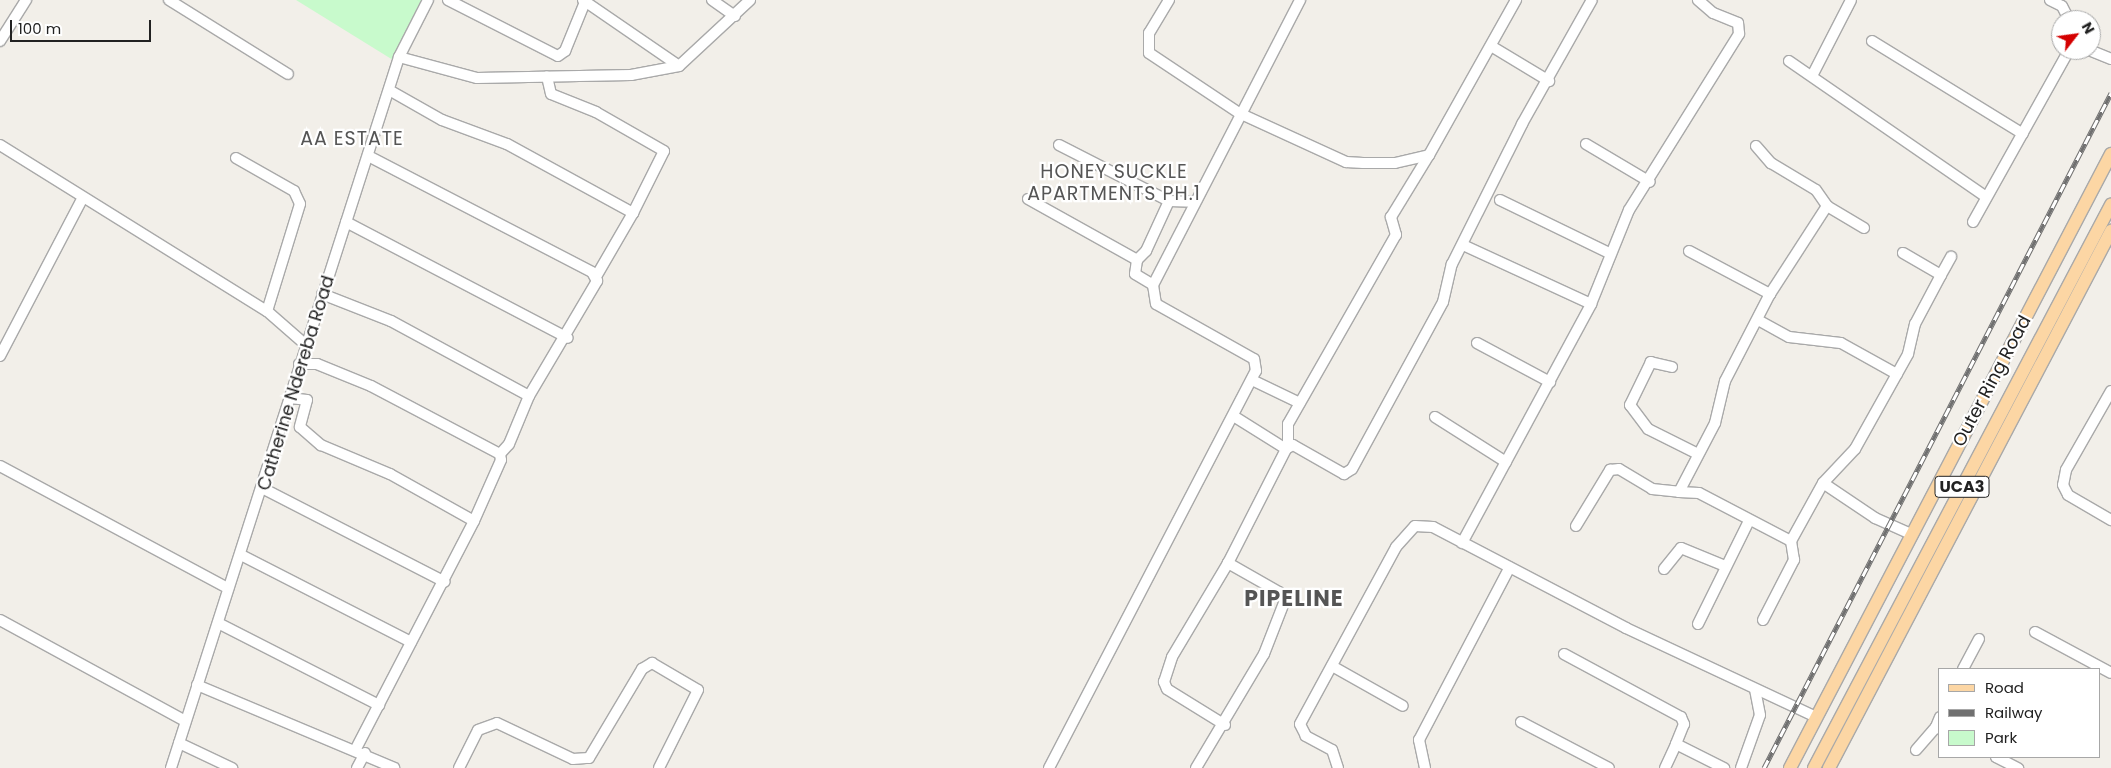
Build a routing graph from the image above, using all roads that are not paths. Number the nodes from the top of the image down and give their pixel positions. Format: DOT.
graph roads {
  1 [pos="169,0"];
  2 [pos="428,0"];
  3 [pos="448,0"];
  4 [pos="712,0"];
  5 [pos="750,0"];
  6 [pos="1169,0"];
  7 [pos="1300,0"];
  8 [pos="1516,0"];
  9 [pos="1592,0"];
  10 [pos="1698,0"];
  11 [pos="1851,0"];
  12 [pos="2050,0"];
  13 [pos="22,1"];
  14 [pos="584,1"];
  15 [pos="2064,3"];
  16 [pos="735,16"];
  17 [pos="0,41"];
  18 [pos="1872,41"];
  19 [pos="1491,46"];
  20 [pos="399,57"];
  21 [pos="2063,60"];
  22 [pos="1789,61"];
  23 [pos="679,66"];
  24 [pos="288,74"];
  25 [pos="547,76"];
  26 [pos="1812,76"];
  27 [pos="1549,81"];
  28 [pos="389,90"];
  29 [pos="1239,113"];
  30 [pos="2023,134"];
  31 [pos="1586,144"];
  32 [pos="0,145"];
  33 [pos="1059,145"];
  34 [pos="1756,146"];
  35 [pos="2111,154"];
  36 [pos="1429,155"];
  37 [pos="368,156"];
  38 [pos="236,158"];
  39 [pos="1650,182"];
  40 [pos="83,197"];
  41 [pos="1986,197"];
  42 [pos="1028,199"];
  43 [pos="1169,200"];
  44 [pos="1500,200"];
  45 [pos="1193,202"];
  46 [pos="2111,205"];
  47 [pos="1827,206"];
  48 [pos="632,213"];
  49 [pos="346,222"];
  50 [pos="1973,222"];
  51 [pos="1864,228"];
  52 [pos="2109,238"];
  53 [pos="1463,245"];
  54 [pos="1689,251"];
  55 [pos="1903,253"];
  56 [pos="1611,254"];
  57 [pos="1951,257"];
  58 [pos="1137,260"];
  59 [pos="597,275"];
  60 [pos="1941,275"];
  61 [pos="1153,285"];
  62 [pos="322,294"];
  63 [pos="1770,294"];
  64 [pos="1591,304"];
  65 [pos="267,311"];
  66 [pos="1758,320"];
  67 [pos="568,338"];
  68 [pos="1476,343"];
  69 [pos="306,345"];
  70 [pos="0,356"];
  71 [pos="298,364"];
  72 [pos="1672,367"];
  73 [pos="1897,374"];
  74 [pos="1252,380"];
  75 [pos="1550,382"];
  76 [pos="2111,391"];
  77 [pos="529,396"];
  78 [pos="289,398"];
  79 [pos="1300,403"];
  80 [pos="1235,417"];
  81 [pos="1435,417"];
  82 [pos="1287,448"];
  83 [pos="500,454"];
  84 [pos="1698,454"];
  85 [pos="1506,462"];
  86 [pos="1981,465"];
  87 [pos="0,466"];
  88 [pos="1823,483"];
  89 [pos="264,489"];
  90 [pos="1679,492"];
  91 [pos="2111,520"];
  92 [pos="474,521"];
  93 [pos="1749,521"];
  94 [pos="1576,526"];
  95 [pos="1911,534"];
  96 [pos="1791,541"];
  97 [pos="1462,544"];
  98 [pos="241,555"];
  99 [pos="1228,562"];
  100 [pos="1725,566"];
  101 [pos="1510,567"];
  102 [pos="1664,569"];
  103 [pos="445,582"];
  104 [pos="228,588"];
  105 [pos="0,620"];
  106 [pos="1763,620"];
  107 [pos="218,623"];
  108 [pos="1698,624"];
  109 [pos="2035,632"];
  110 [pos="1978,639"];
  111 [pos="411,642"];
  112 [pos="1564,654"];
  113 [pos="1332,666"];
  114 [pos="1964,668"];
  115 [pos="2111,672"];
  116 [pos="197,685"];
  117 [pos="1755,690"];
  118 [pos="379,705"];
  119 [pos="1402,706"];
  120 [pos="1816,717"];
  121 [pos="185,721"];
  122 [pos="1521,722"];
  123 [pos="1225,726"];
  124 [pos="1938,728"];
  125 [pos="179,743"];
  126 [pos="1676,744"];
  127 [pos="1916,750"];
  128 [pos="360,751"];
  129 [pos="1998,758"];
  130 [pos="171,768"];
  131 [pos="232,768"];
  132 [pos="357,768"];
  133 [pos="394,768"];
  134 [pos="459,768"];
  135 [pos="659,768"];
  136 [pos="1049,768"];
  137 [pos="1196,768"];
  138 [pos="1338,768"];
  139 [pos="1425,768"];
  140 [pos="1609,768"];
  141 [pos="1666,768"];
  142 [pos="1724,768"];
  143 [pos="1741,768"];
  144 [pos="1790,768"];
  145 [pos="1814,768"];
  146 [pos="1829,768"];
  147 [pos="2018,768"];
  1 -- 24 [label="street"];
  2 -- 20 [label="street, Catherine Ndereba Road"];
  3 -- 14 [label="street"];
  4 -- 16 [label="street"];
  5 -- 16 [label="street"];
  6 -- 29 [label="street"];
  7 -- 29 [label="street"];
  8 -- 19 [label="street"];
  9 -- 27 [label="street"];
  10 -- 39 [label="street"];
  11 -- 26 [label="street"];
  12 -- 15 [label="street"];
  13 -- 17 [label="street"];
  14 -- 23 [label="street"];
  16 -- 23 [label="street"];
  18 -- 30 [label="street"];
  19 -- 27 [label="street"];
  19 -- 36 [label="street"];
  20 -- 25 [label="street"];
  20 -- 28 [label="street, Catherine Ndereba Road"];
  21 -- 30 [label="street"];
  22 -- 26 [label="street"];
  23 -- 25 [label="street"];
  25 -- 48 [label="street"];
  26 -- 41 [label="street"];
  27 -- 53 [label="street"];
  28 -- 37 [label="street, Catherine Ndereba Road"];
  28 -- 48 [label="street"];
  29 -- 36 [label="street"];
  29 -- 45 [label="street"];
  30 -- 41 [label="street"];
  31 -- 39 [label="street"];
  32 -- 40 [label="street"];
  33 -- 43 [label="street"];
  34 -- 47 [label="street"];
  35 -- 95 [label="main road, Outer Ring Road / UCA3"];
  36 -- 79 [label="street"];
  37 -- 49 [label="street, Catherine Ndereba Road"];
  37 -- 59 [label="street"];
  38 -- 65 [label="street"];
  39 -- 56 [label="street"];
  40 -- 65 [label="street"];
  40 -- 70 [label="street"];
  41 -- 50 [label="street"];
  42 -- 58 [label="street"];
  43 -- 45 [label="street"];
  43 -- 58 [label="street"];
  44 -- 56 [label="street"];
  45 -- 61 [label="street"];
  46 -- 86 [label="main road, Outer Ring Road / UCA3"];
  47 -- 51 [label="street"];
  47 -- 63 [label="street"];
  48 -- 59 [label="street"];
  49 -- 62 [label="street, Catherine Ndereba Road"];
  49 -- 67 [label="street"];
  52 -- 86 [label="main road, UCA3"];
  53 -- 64 [label="street"];
  53 -- 82 [label="street"];
  54 -- 63 [label="street"];
  55 -- 60 [label="street"];
  56 -- 64 [label="street"];
  57 -- 60 [label="street"];
  58 -- 61 [label="street"];
  59 -- 67 [label="street"];
  60 -- 73 [label="street"];
  61 -- 74 [label="street"];
  62 -- 69 [label="street, Catherine Ndereba Road"];
  62 -- 77 [label="street"];
  63 -- 66 [label="street"];
  64 -- 75 [label="street"];
  65 -- 69 [label="street"];
  66 -- 73 [label="street"];
  66 -- 84 [label="street"];
  67 -- 77 [label="street"];
  68 -- 75 [label="street"];
  69 -- 71 [label="street, Catherine Ndereba Road"];
  71 -- 78 [label="street, Catherine Ndereba Road"];
  71 -- 83 [label="street"];
  72 -- 84 [label="street"];
  73 -- 88 [label="street"];
  74 -- 79 [label="street"];
  74 -- 80 [label="street"];
  75 -- 85 [label="street"];
  76 -- 91 [label="street"];
  77 -- 83 [label="street"];
  78 -- 89 [label="street, Catherine Ndereba Road"];
  78 -- 92 [label="street"];
  79 -- 82 [label="street"];
  80 -- 82 [label="street"];
  80 -- 136 [label="street"];
  81 -- 85 [label="street"];
  82 -- 99 [label="street"];
  83 -- 92 [label="street"];
  84 -- 90 [label="street"];
  85 -- 97 [label="street"];
  86 -- 145 [label="main road, Outer Ring Road / UCA3"];
  86 -- 146 [label="main road, UCA3"];
  87 -- 104 [label="street"];
  88 -- 95 [label="street"];
  88 -- 96 [label="street"];
  89 -- 98 [label="street, Catherine Ndereba Road"];
  89 -- 103 [label="street"];
  90 -- 93 [label="street"];
  90 -- 94 [label="street"];
  92 -- 103 [label="street"];
  93 -- 96 [label="street"];
  93 -- 100 [label="street"];
  95 -- 120 [label="main road, Outer Ring Road / UCA3"];
  96 -- 106 [label="street"];
  97 -- 101 [label="street"];
  97 -- 113 [label="street"];
  98 -- 104 [label="street, Catherine Ndereba Road"];
  98 -- 111 [label="street"];
  99 -- 123 [label="street"];
  99 -- 123 [label="street"];
  100 -- 102 [label="street"];
  100 -- 108 [label="street"];
  101 -- 117 [label="street"];
  101 -- 139 [label="street"];
  103 -- 111 [label="street"];
  104 -- 107 [label="street, Catherine Ndereba Road"];
  105 -- 121 [label="street"];
  107 -- 116 [label="street, Catherine Ndereba Road"];
  107 -- 118 [label="street"];
  109 -- 115 [label="street"];
  110 -- 114 [label="street"];
  111 -- 118 [label="street"];
  112 -- 126 [label="street"];
  113 -- 119 [label="street"];
  113 -- 138 [label="street"];
  116 -- 121 [label="street, Catherine Ndereba Road"];
  116 -- 128 [label="street"];
  117 -- 120 [label="street"];
  117 -- 143 [label="street"];
  118 -- 128 [label="street"];
  120 -- 144 [label="main road, Outer Ring Road / UCA3"];
  121 -- 125 [label="street, Catherine Ndereba Road"];
  122 -- 140 [label="street"];
  123 -- 137 [label="street"];
  124 -- 127 [label="street"];
  125 -- 130 [label="street, Catherine Ndereba Road"];
  125 -- 131 [label="street"];
  126 -- 141 [label="street"];
  126 -- 142 [label="street"];
  128 -- 132 [label="street"];
  128 -- 133 [label="street"];
  129 -- 147 [label="street"];
  134 -- 135 [label="street"];
}
